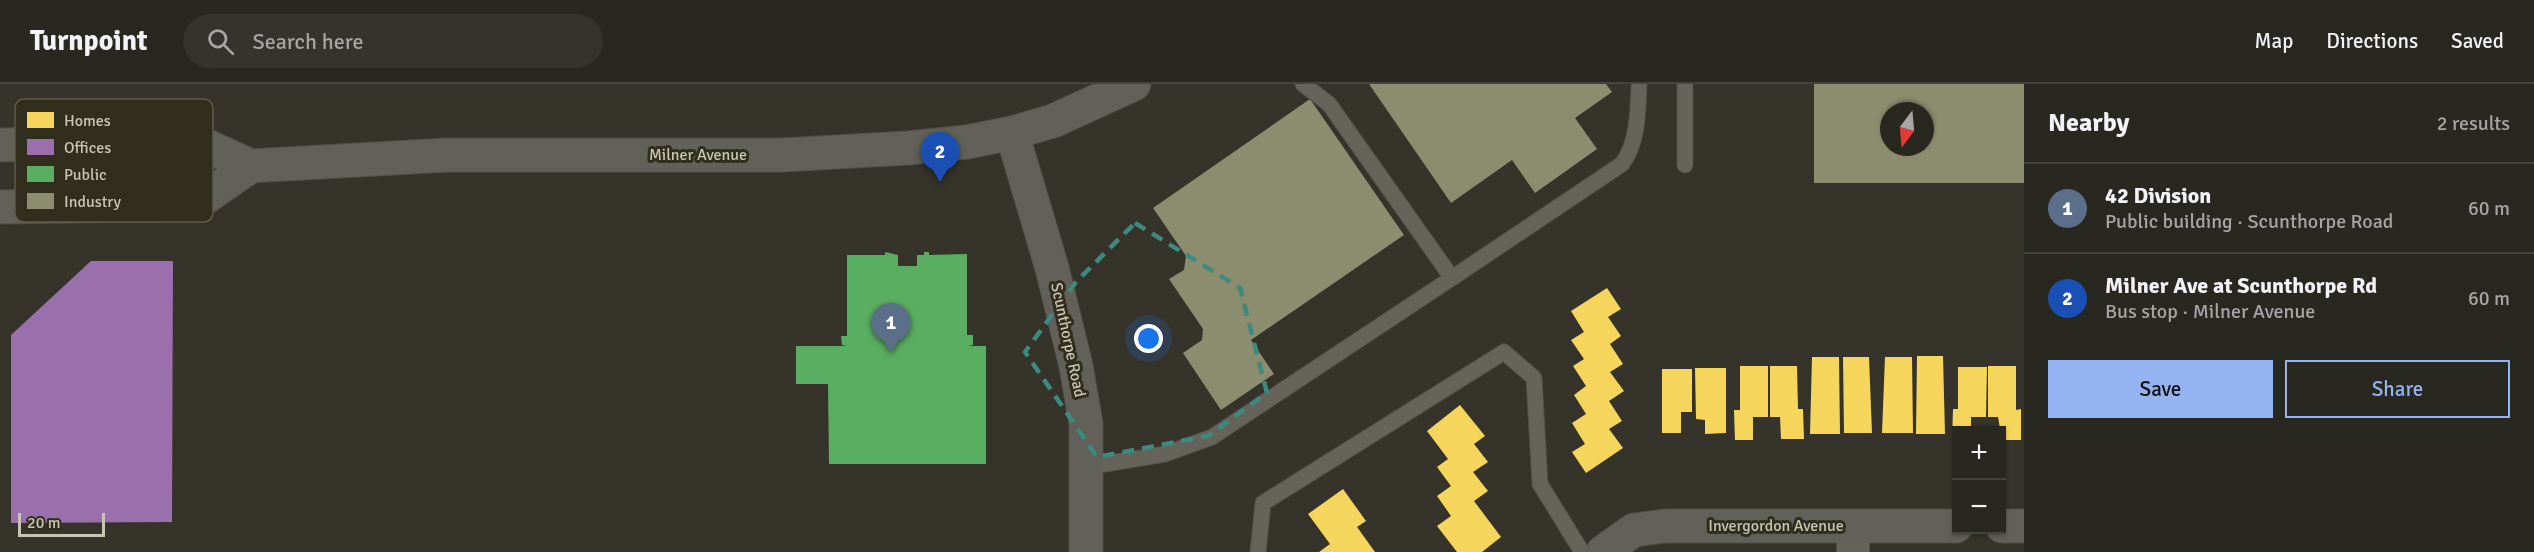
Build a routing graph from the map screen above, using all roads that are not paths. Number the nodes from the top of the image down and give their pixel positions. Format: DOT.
graph roads {
  1 [pos="1134,84"];
  2 [pos="1303,84"];
  3 [pos="1639,84"];
  4 [pos="1685,84"];
  5 [pos="1012,133"];
  6 [pos="0,145"];
  7 [pos="15,145"];
  8 [pos="213,148"];
  9 [pos="1685,165"];
  10 [pos="251,166"];
  11 [pos="213,192"];
  12 [pos="0,207"];
  13 [pos="15,207"];
  14 [pos="1452,278"];
  15 [pos="1086,466"];
  16 [pos="2006,526"];
  17 [pos="2024,526"];
  18 [pos="1952,527"];
  19 [pos="1853,539"];
  20 [pos="1086,552"];
  21 [pos="1258,552"];
  22 [pos="1582,552"];
  23 [pos="1603,552"];
  1 -- 5 [label="main road, Milner Avenue"];
  2 -- 14 [label="lane"];
  3 -- 14 [label="lane"];
  4 -- 9 [label="lane"];
  5 -- 10 [label="main road, Milner Avenue"];
  5 -- 15 [label="main road, Scunthorpe Road"];
  6 -- 7 [label="main road, Milner Avenue"];
  8 -- 10 [label="main road, Milner Avenue"];
  10 -- 11 [label="main road"];
  12 -- 13 [label="main road"];
  14 -- 15 [label="lane"];
  15 -- 20 [label="main road, Scunthorpe Road"];
  16 -- 17 [label="main road"];
  18 -- 19 [label="main road, Invergordon Avenue"];
  19 -- 23 [label="main road, Invergordon Avenue"];
  21 -- 22 [label="lane"];
}
